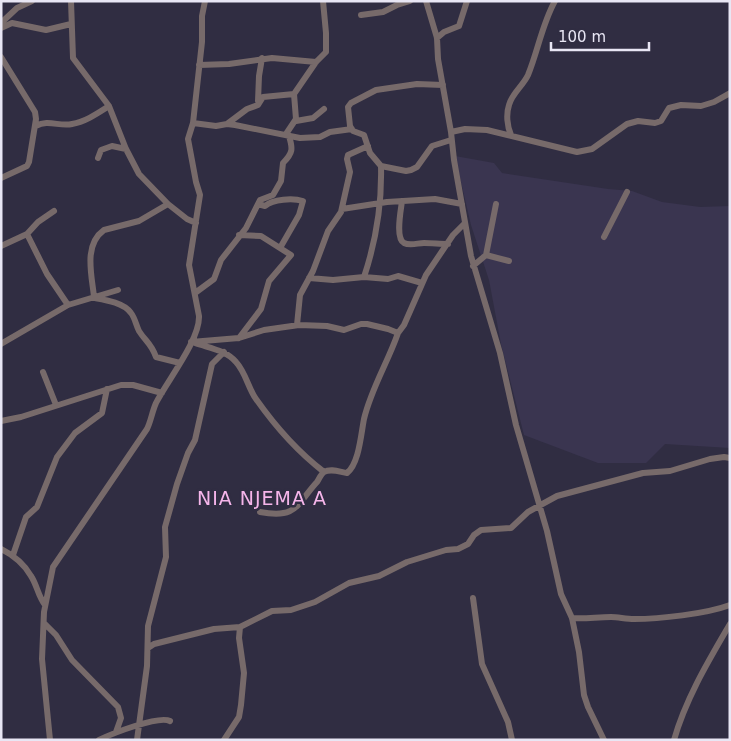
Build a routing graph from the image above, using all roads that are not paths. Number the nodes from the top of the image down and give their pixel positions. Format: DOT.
graph roads {
  1 [pos="32,1"];
  2 [pos="70,1"];
  3 [pos="205,1"];
  4 [pos="323,1"];
  5 [pos="410,1"];
  6 [pos="426,1"];
  7 [pos="468,1"];
  8 [pos="555,1"];
  9 [pos="362,15"];
  10 [pos="1,23"];
  11 [pos="71,24"];
  12 [pos="1,28"];
  13 [pos="437,38"];
  14 [pos="1,57"];
  15 [pos="262,58"];
  16 [pos="316,62"];
  17 [pos="199,65"];
  18 [pos="443,86"];
  19 [pos="730,93"];
  20 [pos="294,94"];
  21 [pos="258,105"];
  22 [pos="109,106"];
  23 [pos="324,110"];
  24 [pos="296,121"];
  25 [pos="192,123"];
  26 [pos="227,124"];
  27 [pos="36,126"];
  28 [pos="352,129"];
  29 [pos="451,132"];
  30 [pos="287,135"];
  31 [pos="511,135"];
  32 [pos="451,140"];
  33 [pos="368,146"];
  34 [pos="126,149"];
  35 [pos="98,158"];
  36 [pos="381,166"];
  37 [pos="1,178"];
  38 [pos="627,192"];
  39 [pos="402,201"];
  40 [pos="380,203"];
  41 [pos="168,204"];
  42 [pos="258,204"];
  43 [pos="462,204"];
  44 [pos="496,204"];
  45 [pos="342,208"];
  46 [pos="54,211"];
  47 [pos="196,223"];
  48 [pos="465,223"];
  49 [pos="27,234"];
  50 [pos="239,235"];
  51 [pos="604,238"];
  52 [pos="448,244"];
  53 [pos="1,246"];
  54 [pos="280,248"];
  55 [pos="486,255"];
  56 [pos="509,261"];
  57 [pos="473,266"];
  58 [pos="364,277"];
  59 [pos="309,278"];
  60 [pos="422,283"];
  61 [pos="118,290"];
  62 [pos="194,293"];
  63 [pos="94,297"];
  64 [pos="68,306"];
  65 [pos="297,325"];
  66 [pos="398,333"];
  67 [pos="239,338"];
  68 [pos="191,342"];
  69 [pos="1,344"];
  70 [pos="224,352"];
  71 [pos="180,363"];
  72 [pos="43,372"];
  73 [pos="107,389"];
  74 [pos="162,393"];
  75 [pos="56,405"];
  76 [pos="1,421"];
  77 [pos="730,458"];
  78 [pos="324,472"];
  79 [pos="540,505"];
  80 [pos="260,512"];
  81 [pos="1,549"];
  82 [pos="12,555"];
  83 [pos="472,598"];
  84 [pos="730,604"];
  85 [pos="45,605"];
  86 [pos="572,618"];
  87 [pos="44,623"];
  88 [pos="730,624"];
  89 [pos="240,627"];
  90 [pos="148,648"];
  91 [pos="170,721"];
  92 [pos="138,725"];
  93 [pos="116,732"];
  94 [pos="50,740"];
  95 [pos="99,740"];
  96 [pos="137,740"];
  97 [pos="224,740"];
  98 [pos="512,740"];
  99 [pos="604,740"];
  100 [pos="674,740"];
  1 -- 10 [label="street"];
  2 -- 11 [label="street"];
  3 -- 17 [label="street"];
  4 -- 16 [label="street"];
  5 -- 9 [label="street"];
  6 -- 13 [label="street"];
  7 -- 13 [label="street"];
  8 -- 31 [label="street"];
  11 -- 12 [label="street"];
  11 -- 22 [label="street"];
  13 -- 18 [label="street"];
  14 -- 27 [label="street"];
  15 -- 16 [label="street"];
  15 -- 17 [label="street"];
  15 -- 21 [label="street"];
  16 -- 20 [label="street"];
  17 -- 25 [label="street"];
  18 -- 28 [label="street"];
  18 -- 29 [label="street"];
  19 -- 31 [label="street"];
  20 -- 21 [label="street"];
  20 -- 24 [label="street"];
  21 -- 26 [label="street"];
  22 -- 27 [label="street"];
  22 -- 34 [label="street"];
  23 -- 24 [label="street"];
  24 -- 30 [label="street"];
  25 -- 26 [label="street"];
  25 -- 47 [label="street"];
  26 -- 30 [label="street"];
  27 -- 37 [label="street"];
  28 -- 30 [label="street"];
  28 -- 33 [label="street"];
  29 -- 31 [label="street"];
  29 -- 32 [label="street"];
  30 -- 42 [label="street"];
  32 -- 36 [label="street"];
  32 -- 43 [label="street"];
  33 -- 36 [label="street"];
  33 -- 45 [label="street"];
  34 -- 35 [label="street"];
  34 -- 41 [label="street"];
  36 -- 40 [label="street"];
  38 -- 51 [label="street"];
  39 -- 40 [label="street"];
  39 -- 43 [label="street"];
  39 -- 52 [label="street"];
  40 -- 45 [label="street"];
  40 -- 58 [label="street"];
  41 -- 47 [label="street"];
  41 -- 63 [label="street"];
  42 -- 50 [label="street"];
  42 -- 54 [label="street"];
  43 -- 48 [label="street"];
  44 -- 55 [label="street"];
  45 -- 59 [label="street"];
  46 -- 49 [label="street"];
  47 -- 62 [label="street"];
  48 -- 52 [label="street"];
  48 -- 57 [label="street"];
  49 -- 53 [label="street"];
  49 -- 64 [label="street"];
  50 -- 54 [label="street"];
  50 -- 62 [label="street"];
  52 -- 60 [label="street"];
  54 -- 67 [label="street"];
  55 -- 56 [label="street"];
  55 -- 57 [label="street"];
  57 -- 79 [label="street"];
  58 -- 59 [label="street"];
  58 -- 60 [label="street"];
  59 -- 65 [label="street"];
  60 -- 66 [label="street"];
  61 -- 63 [label="street"];
  62 -- 68 [label="street"];
  63 -- 64 [label="street"];
  63 -- 71 [label="street"];
  64 -- 69 [label="street"];
  65 -- 66 [label="street"];
  65 -- 67 [label="street"];
  66 -- 78 [label="street"];
  67 -- 68 [label="street"];
  68 -- 70 [label="street"];
  68 -- 71 [label="street"];
  70 -- 78 [label="street"];
  70 -- 90 [label="street"];
  71 -- 74 [label="street"];
  72 -- 75 [label="street"];
  73 -- 74 [label="street"];
  73 -- 75 [label="street"];
  73 -- 82 [label="street"];
  74 -- 85 [label="street"];
  75 -- 76 [label="street"];
  77 -- 79 [label="street"];
  78 -- 80 [label="street"];
  79 -- 86 [label="street"];
  79 -- 89 [label="street"];
  81 -- 82 [label="street"];
  82 -- 85 [label="street"];
  83 -- 98 [label="street"];
  84 -- 86 [label="street"];
  85 -- 87 [label="street"];
  86 -- 99 [label="street"];
  87 -- 93 [label="street"];
  87 -- 94 [label="street"];
  88 -- 100 [label="street"];
  89 -- 90 [label="street"];
  89 -- 97 [label="street"];
  90 -- 92 [label="street"];
  91 -- 92 [label="street"];
  92 -- 93 [label="street"];
  92 -- 96 [label="street"];
  93 -- 95 [label="street"];
}
